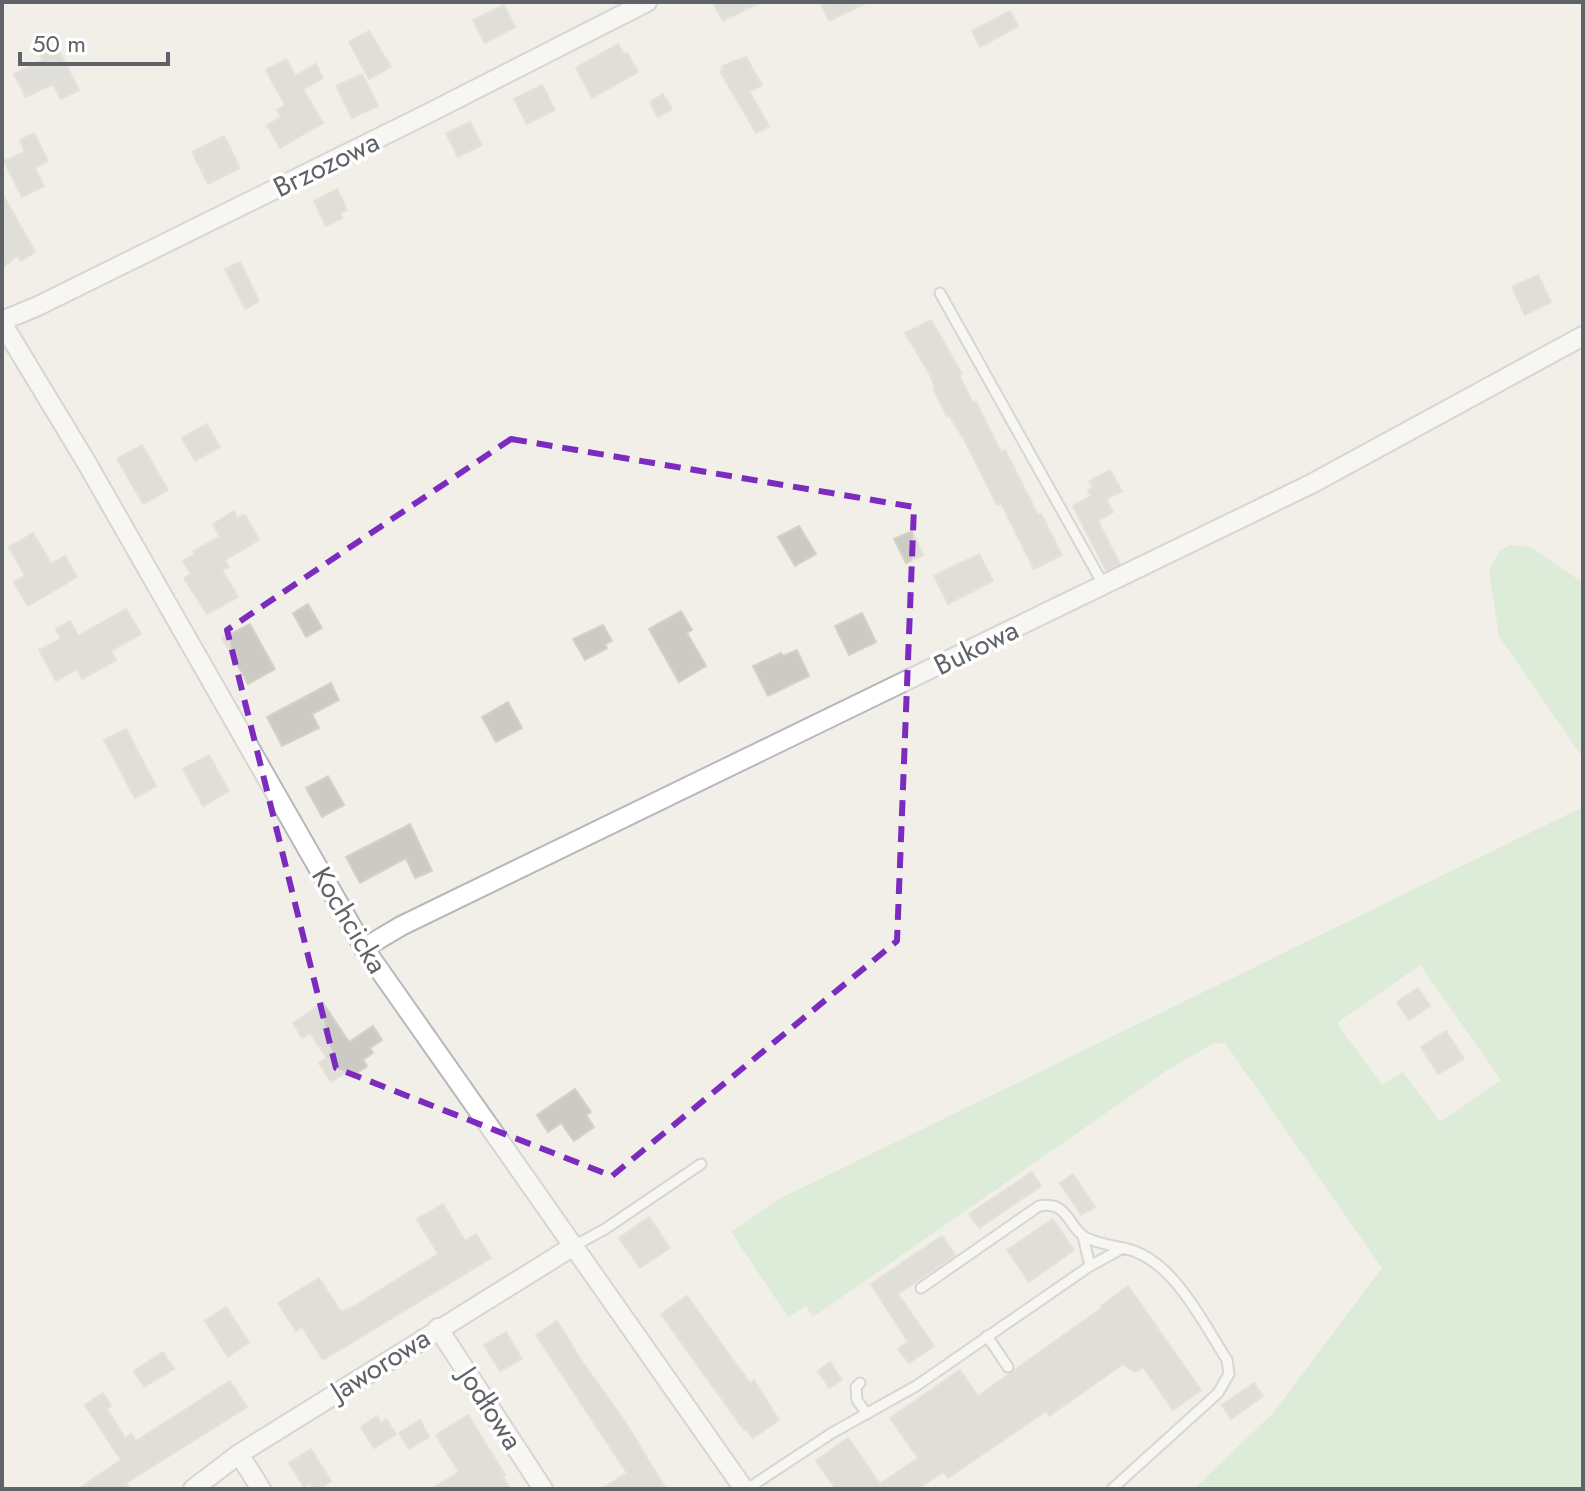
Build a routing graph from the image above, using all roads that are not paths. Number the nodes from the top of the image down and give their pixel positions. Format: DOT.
graph roads {
  1 [pos="647,2"];
  2 [pos="940,293"];
  3 [pos="2,322"];
  4 [pos="1583,336"];
  5 [pos="1103,584"];
  6 [pos="364,948"];
  7 [pos="701,1164"];
  8 [pos="1083,1236"];
  9 [pos="572,1247"];
  10 [pos="1123,1248"];
  11 [pos="1090,1266"];
  12 [pos="921,1288"];
  13 [pos="438,1328"];
  14 [pos="987,1336"];
  15 [pos="1008,1367"];
  16 [pos="860,1383"];
  17 [pos="867,1414"];
  18 [pos="239,1454"];
  19 [pos="193,1489"];
  20 [pos="261,1489"];
  21 [pos="543,1489"];
  22 [pos="745,1489"];
  23 [pos="1112,1489"];
  1 -- 3 [label="street, Brzozowa"];
  2 -- 5 [label="lane"];
  3 -- 6 [label="street, Kochcicka"];
  4 -- 5 [label="street, Bukowa"];
  5 -- 6 [label="street, Bukowa"];
  6 -- 9 [label="street, Kochcicka"];
  7 -- 9 [label="lane"];
  8 -- 10 [label="lane"];
  8 -- 11 [label="lane"];
  8 -- 12 [label="lane"];
  9 -- 13 [label="street, Jaworowa"];
  9 -- 22 [label="street, Kochcicka"];
  10 -- 11 [label="lane"];
  10 -- 23 [label="lane"];
  11 -- 14 [label="lane"];
  13 -- 18 [label="street, Jaworowa"];
  13 -- 21 [label="street, Jodłowa"];
  14 -- 15 [label="lane"];
  14 -- 17 [label="lane"];
  16 -- 17 [label="lane"];
  17 -- 22 [label="lane"];
  18 -- 19 [label="street, Jaworowa"];
  18 -- 20 [label="street"];
}
